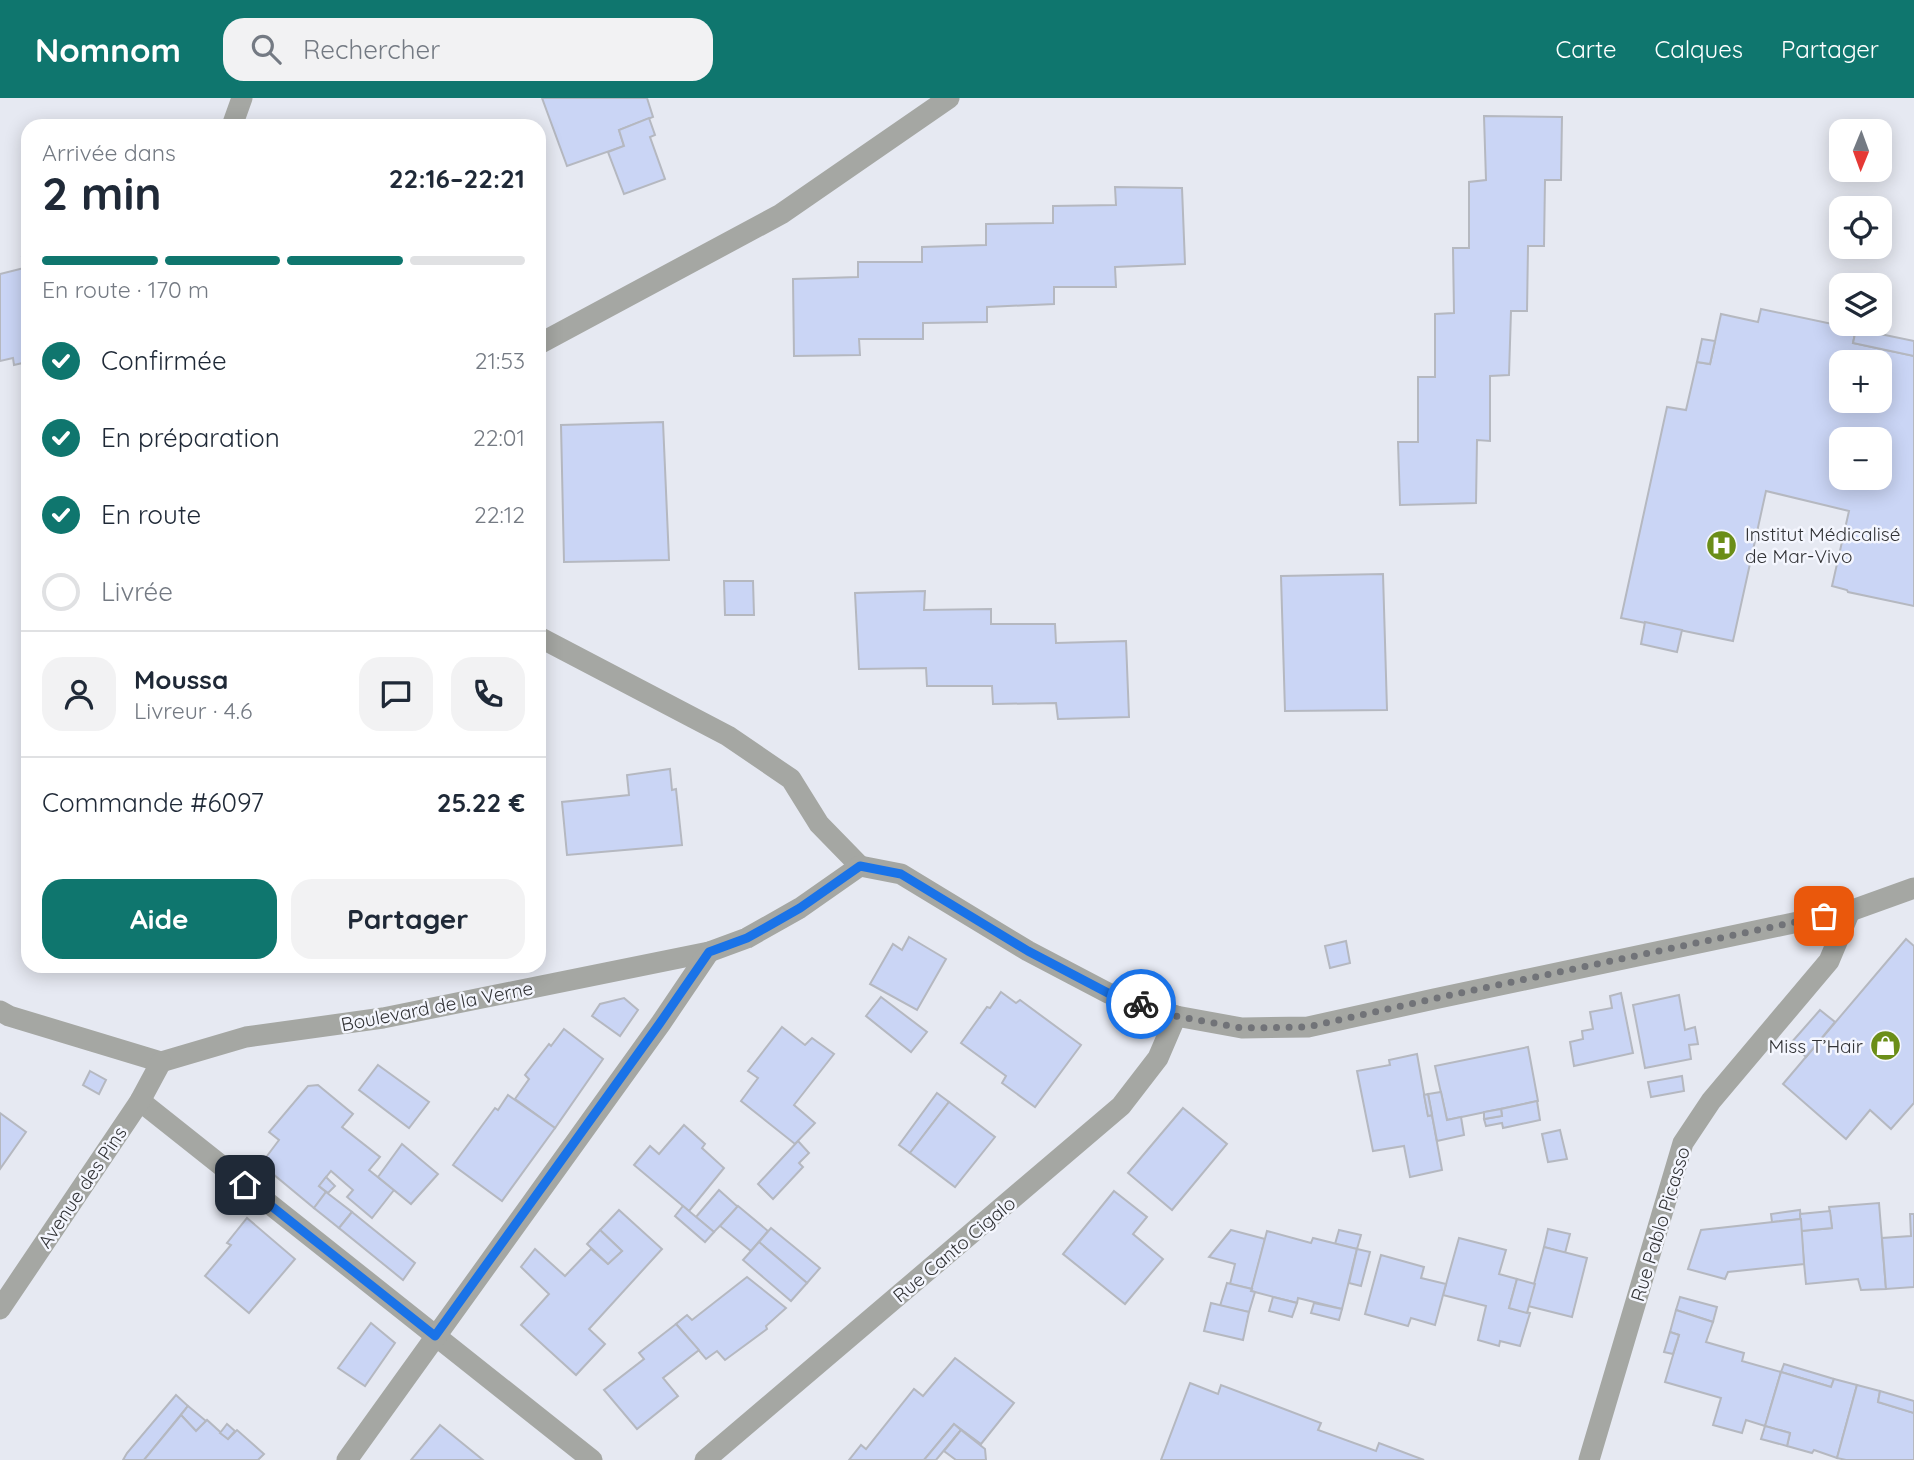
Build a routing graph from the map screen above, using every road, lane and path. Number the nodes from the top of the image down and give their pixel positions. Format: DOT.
graph roads {
  1 [pos="242,98"];
  2 [pos="949,98"];
  3 [pos="234,119"];
  4 [pos="546,340"];
  5 [pos="546,641"];
  6 [pos="860,866"];
  7 [pos="1914,888"];
  8 [pos="1850,911"];
  9 [pos="709,952"];
  10 [pos="0,1011"];
  11 [pos="1176,1016"];
  12 [pos="161,1062"];
  13 [pos="140,1101"];
  14 [pos="0,1309"];
  15 [pos="435,1336"];
  16 [pos="347,1460"];
  17 [pos="592,1460"];
  18 [pos="705,1460"];
  19 [pos="1589,1460"];
  1 -- 3 [label="street"];
  2 -- 4 [label="street"];
  5 -- 6 [label="street"];
  6 -- 9 [label="street, Boulevard de la Verne"];
  6 -- 11 [label="street"];
  7 -- 8 [label="street"];
  8 -- 11 [label="street"];
  8 -- 19 [label="street, Rue Pablo Picasso"];
  9 -- 12 [label="street, Boulevard de la Verne"];
  9 -- 15 [label="street"];
  10 -- 12 [label="street"];
  11 -- 18 [label="street, Rue Canto Cigalo"];
  12 -- 13 [label="street, Avenue des Pins"];
  13 -- 14 [label="street, Avenue des Pins"];
  13 -- 15 [label="street"];
  15 -- 16 [label="street"];
  15 -- 17 [label="street"];
}
